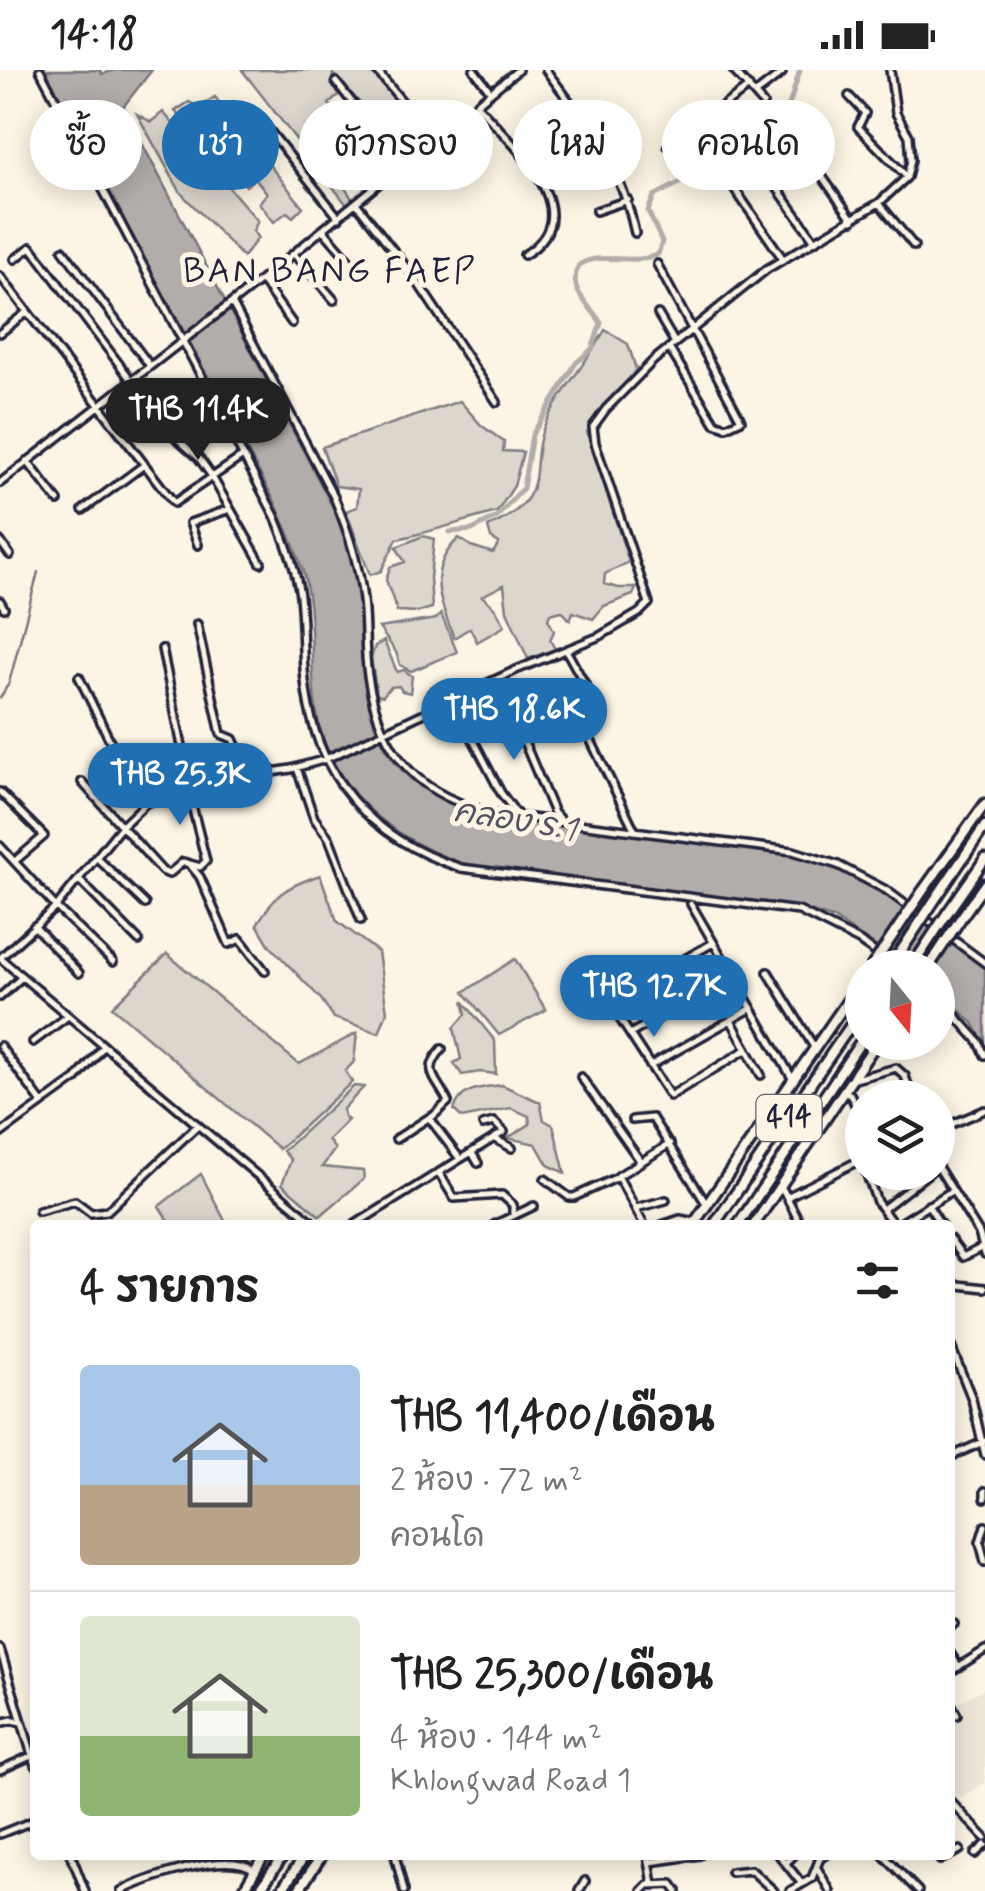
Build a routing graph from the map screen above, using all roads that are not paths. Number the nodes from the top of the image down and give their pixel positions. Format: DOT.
graph roads {
  1 [pos="40,70"];
  2 [pos="376,70"];
  3 [pos="474,70"];
  4 [pos="518,70"];
  5 [pos="546,70"];
  6 [pos="734,70"];
  7 [pos="890,70"];
  8 [pos="782,73"];
  9 [pos="336,82"];
  10 [pos="749,87"];
  11 [pos="491,92"];
  12 [pos="755,94"];
  13 [pos="849,96"];
  14 [pos="350,100"];
  15 [pos="401,100"];
  16 [pos="482,100"];
  17 [pos="568,100"];
  18 [pos="731,100"];
  19 [pos="760,100"];
  20 [pos="493,124"];
  21 [pos="279,142"];
  22 [pos="907,177"];
  23 [pos="374,190"];
  24 [pos="624,190"];
  25 [pos="735,190"];
  26 [pos="779,190"];
  27 [pos="831,190"];
  28 [pos="628,200"];
  29 [pos="879,202"];
  30 [pos="357,204"];
  31 [pos="596,211"];
  32 [pos="339,218"];
  33 [pos="852,220"];
  34 [pos="323,230"];
  35 [pos="634,233"];
  36 [pos="815,241"];
  37 [pos="914,246"];
  38 [pos="63,250"];
  39 [pos="294,254"];
  40 [pos="524,255"];
  41 [pos="15,258"];
  42 [pos="783,259"];
  43 [pos="657,264"];
  44 [pos="361,274"];
  45 [pos="0,276"];
  46 [pos="261,280"];
  47 [pos="334,300"];
  48 [pos="231,304"];
  49 [pos="27,312"];
  50 [pos="658,314"];
  51 [pos="292,323"];
  52 [pos="693,330"];
  53 [pos="0,333"];
  54 [pos="182,340"];
  55 [pos="672,346"];
  56 [pos="150,366"];
  57 [pos="130,380"];
  58 [pos="497,402"];
  59 [pos="97,406"];
  60 [pos="220,413"];
  61 [pos="181,441"];
  62 [pos="243,456"];
  63 [pos="27,461"];
  64 [pos="144,465"];
  65 [pos="211,475"];
  66 [pos="0,483"];
  67 [pos="58,501"];
  68 [pos="230,508"];
  69 [pos="83,510"];
  70 [pos="0,541"];
  71 [pos="198,544"];
  72 [pos="10,555"];
  73 [pos="261,563"];
  74 [pos="197,624"];
  75 [pos="162,650"];
  76 [pos="566,650"];
  77 [pos="79,677"];
  78 [pos="489,684"];
  79 [pos="453,701"];
  80 [pos="383,732"];
  81 [pos="329,757"];
  82 [pos="297,768"];
  83 [pos="241,776"];
  84 [pos="82,782"];
  85 [pos="188,786"];
  86 [pos="0,792"];
  87 [pos="146,803"];
  88 [pos="985,804"];
  89 [pos="518,816"];
  90 [pos="563,822"];
  91 [pos="985,823"];
  92 [pos="121,827"];
  93 [pos="635,830"];
  94 [pos="0,846"];
  95 [pos="98,858"];
  96 [pos="985,859"];
  97 [pos="15,861"];
  98 [pos="189,863"];
  99 [pos="80,880"];
  100 [pos="985,884"];
  101 [pos="144,904"];
  102 [pos="690,904"];
  103 [pos="56,907"];
  104 [pos="361,920"];
  105 [pos="34,926"];
  106 [pos="139,941"];
  107 [pos="712,944"];
  108 [pos="871,950"];
  109 [pos="883,950"];
  110 [pos="905,950"];
  111 [pos="923,950"];
  112 [pos="940,950"];
  113 [pos="0,958"];
  114 [pos="113,962"];
  115 [pos="985,963"];
  116 [pos="265,971"];
  117 [pos="768,972"];
  118 [pos="80,974"];
  119 [pos="732,976"];
  120 [pos="22,977"];
  121 [pos="0,997"];
  122 [pos="845,1005"];
  123 [pos="750,1009"];
  124 [pos="955,1015"];
  125 [pos="68,1016"];
  126 [pos="730,1020"];
  127 [pos="629,1034"];
  128 [pos="845,1035"];
  129 [pos="34,1042"];
  130 [pos="0,1046"];
  131 [pos="104,1046"];
  132 [pos="442,1049"];
  133 [pos="747,1050"];
  134 [pos="815,1050"];
  135 [pos="985,1054"];
  136 [pos="849,1060"];
  137 [pos="865,1060"];
  138 [pos="650,1066"];
  139 [pos="761,1075"];
  140 [pos="580,1077"];
  141 [pos="852,1079"];
  142 [pos="906,1080"];
  143 [pos="794,1082"];
  144 [pos="842,1090"];
  145 [pos="845,1092"];
  146 [pos="42,1103"];
  147 [pos="985,1110"];
  148 [pos="430,1118"];
  149 [pos="632,1120"];
  150 [pos="955,1123"];
  151 [pos="198,1125"];
  152 [pos="482,1125"];
  153 [pos="0,1134"];
  154 [pos="396,1139"];
  155 [pos="495,1139"];
  156 [pos="670,1144"];
  157 [pos="512,1148"];
  158 [pos="472,1153"];
  159 [pos="764,1156"];
  160 [pos="460,1160"];
  161 [pos="478,1162"];
  162 [pos="641,1162"];
  163 [pos="778,1165"];
  164 [pos="845,1166"];
  165 [pos="439,1173"];
  166 [pos="618,1177"];
  167 [pos="545,1179"];
  168 [pos="781,1186"];
  169 [pos="874,1190"];
  170 [pos="906,1190"];
  171 [pos="950,1192"];
  172 [pos="789,1196"];
  173 [pos="666,1200"];
  174 [pos="707,1205"];
  175 [pos="928,1205"];
  176 [pos="534,1206"];
  177 [pos="636,1208"];
  178 [pos="883,1208"];
  179 [pos="39,1211"];
  180 [pos="513,1216"];
  181 [pos="310,1220"];
  182 [pos="362,1220"];
  183 [pos="505,1220"];
  184 [pos="642,1220"];
  185 [pos="697,1220"];
  186 [pos="718,1220"];
  187 [pos="741,1220"];
  188 [pos="757,1220"];
  189 [pos="799,1220"];
  190 [pos="892,1220"];
  191 [pos="904,1220"];
  192 [pos="938,1220"];
  193 [pos="982,1233"];
  194 [pos="955,1245"];
  195 [pos="984,1250"];
  196 [pos="955,1285"];
  197 [pos="985,1288"];
  198 [pos="955,1356"];
  199 [pos="983,1442"];
  200 [pos="955,1453"];
  201 [pos="985,1456"];
  202 [pos="985,1526"];
  203 [pos="982,1541"];
  204 [pos="985,1562"];
  205 [pos="0,1650"];
  206 [pos="985,1650"];
  207 [pos="955,1661"];
  208 [pos="959,1667"];
  209 [pos="955,1669"];
  210 [pos="3,1674"];
  211 [pos="955,1710"];
  212 [pos="958,1715"];
  213 [pos="21,1722"];
  214 [pos="0,1723"];
  215 [pos="30,1753"];
  216 [pos="30,1756"];
  217 [pos="0,1770"];
  218 [pos="955,1807"];
  219 [pos="30,1822"];
  220 [pos="0,1834"];
  221 [pos="985,1841"];
  222 [pos="960,1850"];
  223 [pos="955,1853"];
  224 [pos="975,1854"];
  225 [pos="73,1860"];
  226 [pos="261,1860"];
  227 [pos="280,1860"];
  228 [pos="303,1860"];
  229 [pos="319,1860"];
  230 [pos="396,1860"];
  231 [pos="649,1860"];
  232 [pos="785,1860"];
  233 [pos="819,1860"];
  234 [pos="888,1860"];
  235 [pos="787,1862"];
  236 [pos="817,1868"];
  237 [pos="254,1870"];
  238 [pos="731,1872"];
  239 [pos="145,1880"];
  240 [pos="585,1880"];
  241 [pos="653,1884"];
  242 [pos="802,1884"];
  243 [pos="85,1891"];
  244 [pos="120,1891"];
  245 [pos="141,1891"];
  246 [pos="243,1891"];
  247 [pos="259,1891"];
  248 [pos="281,1891"];
  249 [pos="298,1891"];
  250 [pos="404,1891"];
  251 [pos="579,1891"];
  252 [pos="642,1891"];
  253 [pos="677,1891"];
  254 [pos="774,1891"];
  255 [pos="790,1891"];
  256 [pos="830,1891"];
  257 [pos="918,1891"];
  1 -- 54 [label="street"];
  2 -- 15 [label="street"];
  3 -- 11 [label="street"];
  4 -- 11 [label="street"];
  5 -- 17 [label="street"];
  6 -- 10 [label="street"];
  7 -- 22 [label="street"];
  8 -- 12 [label="street"];
  9 -- 14 [label="street"];
  10 -- 12 [label="street"];
  10 -- 18 [label="street"];
  11 -- 16 [label="street"];
  12 -- 19 [label="street"];
  13 -- 22 [label="street"];
  20 -- 40 [label="street"];
  21 -- 32 [label="street"];
  22 -- 29 [label="street"];
  23 -- 30 [label="street"];
  24 -- 28 [label="street"];
  25 -- 42 [label="street"];
  26 -- 36 [label="street"];
  27 -- 33 [label="street"];
  28 -- 31 [label="street"];
  28 -- 35 [label="street"];
  29 -- 33 [label="street"];
  29 -- 37 [label="street"];
  30 -- 32 [label="street"];
  30 -- 58 [label="street"];
  32 -- 34 [label="street"];
  33 -- 36 [label="street"];
  34 -- 39 [label="street"];
  34 -- 44 [label="street"];
  36 -- 42 [label="street"];
  38 -- 56 [label="street"];
  39 -- 46 [label="street"];
  39 -- 47 [label="street"];
  41 -- 57 [label="street"];
  42 -- 52 [label="street"];
  43 -- 52 [label="street"];
  45 -- 49 [label="street"];
  46 -- 48 [label="street"];
  46 -- 51 [label="street"];
  48 -- 54 [label="street"];
  48 -- 80 [label="street"];
  49 -- 53 [label="street"];
  49 -- 59 [label="street"];
  50 -- 55 [label="street"];
  52 -- 55 [label="street"];
  52 -- 55 [label="street"];
  54 -- 56 [label="street"];
  54 -- 60 [label="street"];
  55 -- 76 [label="street"];
  56 -- 57 [label="street"];
  57 -- 59 [label="street"];
  57 -- 61 [label="street"];
  59 -- 63 [label="street"];
  59 -- 64 [label="street"];
  60 -- 61 [label="street"];
  60 -- 62 [label="street"];
  61 -- 65 [label="street"];
  62 -- 65 [label="street"];
  62 -- 81 [label="street"];
  63 -- 66 [label="street"];
  63 -- 67 [label="street"];
  64 -- 65 [label="street"];
  64 -- 69 [label="street"];
  65 -- 68 [label="street"];
  68 -- 71 [label="street"];
  68 -- 73 [label="street"];
  70 -- 72 [label="street"];
  74 -- 83 [label="street"];
  75 -- 85 [label="street"];
  76 -- 78 [label="street"];
  76 -- 93 [label="street"];
  77 -- 87 [label="street"];
  78 -- 79 [label="street"];
  78 -- 90 [label="street"];
  79 -- 80 [label="street"];
  79 -- 89 [label="street"];
  80 -- 81 [label="street"];
  80 -- 89 [label="street"];
  81 -- 82 [label="street"];
  81 -- 108 [label="street"];
  82 -- 83 [label="street"];
  82 -- 104 [label="street"];
  83 -- 85 [label="street"];
  84 -- 92 [label="street"];
  85 -- 87 [label="street"];
  85 -- 98 [label="street"];
  86 -- 97 [label="street"];
  87 -- 92 [label="street"];
  88 -- 109 [label="main road, bridge"];
  89 -- 90 [label="street"];
  90 -- 93 [label="street"];
  91 -- 110 [label="main road, bridge"];
  92 -- 95 [label="street"];
  92 -- 98 [label="street"];
  93 -- 115 [label="street"];
  94 -- 97 [label="street"];
  95 -- 99 [label="street"];
  95 -- 101 [label="street"];
  96 -- 111 [label="main road, bridge"];
  97 -- 103 [label="street"];
  98 -- 116 [label="street"];
  99 -- 103 [label="street"];
  99 -- 106 [label="street"];
  100 -- 112 [label="main road, bridge"];
  102 -- 107 [label="street"];
  103 -- 105 [label="street"];
  103 -- 114 [label="street"];
  105 -- 113 [label="street"];
  105 -- 118 [label="street"];
  107 -- 119 [label="street"];
  107 -- 127 [label="street"];
  113 -- 120 [label="street"];
  117 -- 134 [label="street"];
  119 -- 123 [label="street"];
  119 -- 127 [label="street"];
  120 -- 121 [label="street"];
  120 -- 125 [label="street"];
  122 -- 134 [label="main road, 414"];
  123 -- 126 [label="street"];
  123 -- 143 [label="street"];
  124 -- 135 [label="street"];
  125 -- 129 [label="street"];
  125 -- 131 [label="street"];
  126 -- 133 [label="street"];
  126 -- 138 [label="street"];
  127 -- 138 [label="street"];
  128 -- 159 [label="main road, 414"];
  130 -- 146 [label="street"];
  131 -- 146 [label="street"];
  131 -- 151 [label="street"];
  132 -- 148 [label="street"];
  133 -- 138 [label="street"];
  133 -- 139 [label="street"];
  134 -- 143 [label="main road, 414"];
  136 -- 163 [label="main road, 414"];
  137 -- 141 [label="main road, 414"];
  140 -- 162 [label="street"];
  141 -- 142 [label="street"];
  141 -- 144 [label="main road, 414"];
  143 -- 174 [label="main road, 414"];
  144 -- 145 [label="street"];
  144 -- 168 [label="main road, 414"];
  146 -- 153 [label="street"];
  147 -- 150 [label="street"];
  148 -- 154 [label="street"];
  148 -- 160 [label="street"];
  149 -- 156 [label="street"];
  151 -- 179 [label="street"];
  151 -- 181 [label="street"];
  152 -- 155 [label="street"];
  155 -- 157 [label="street"];
  155 -- 158 [label="street"];
  156 -- 162 [label="street"];
  156 -- 174 [label="street"];
  158 -- 160 [label="street"];
  158 -- 161 [label="street"];
  159 -- 163 [label="main road"];
  159 -- 186 [label="main road, 414"];
  160 -- 165 [label="street"];
  162 -- 166 [label="street"];
  163 -- 187 [label="main road, 414"];
  164 -- 172 [label="street"];
  165 -- 180 [label="street"];
  165 -- 182 [label="street"];
  166 -- 167 [label="street"];
  166 -- 177 [label="street"];
  168 -- 172 [label="street"];
  168 -- 188 [label="main road, 414"];
  169 -- 178 [label="street"];
  170 -- 178 [label="street"];
  171 -- 175 [label="street"];
  171 -- 193 [label="street"];
  172 -- 189 [label="street"];
  173 -- 177 [label="street"];
  174 -- 185 [label="main road, 414"];
  175 -- 191 [label="street"];
  175 -- 192 [label="street"];
  176 -- 180 [label="street"];
  177 -- 184 [label="street"];
  178 -- 190 [label="street"];
  180 -- 183 [label="street"];
  193 -- 195 [label="street"];
  194 -- 195 [label="street"];
  196 -- 197 [label="street"];
  198 -- 199 [label="street"];
  199 -- 200 [label="street"];
  199 -- 201 [label="street"];
  202 -- 203 [label="street"];
  203 -- 204 [label="street"];
  205 -- 210 [label="street"];
  206 -- 208 [label="street"];
  207 -- 208 [label="street"];
  208 -- 209 [label="street"];
  210 -- 213 [label="street"];
  211 -- 212 [label="street"];
  213 -- 214 [label="street"];
  213 -- 215 [label="street"];
  216 -- 217 [label="street"];
  218 -- 221 [label="street"];
  219 -- 220 [label="street"];
  221 -- 224 [label="street"];
  222 -- 223 [label="street"];
  225 -- 243 [label="street"];
  226 -- 237 [label="main road"];
  227 -- 247 [label="main road"];
  228 -- 248 [label="main road"];
  229 -- 249 [label="main road"];
  230 -- 250 [label="street"];
  231 -- 241 [label="street"];
  232 -- 235 [label="street"];
  233 -- 236 [label="street"];
  234 -- 257 [label="street"];
  235 -- 242 [label="street"];
  236 -- 242 [label="street"];
  236 -- 256 [label="street"];
  237 -- 239 [label="street"];
  237 -- 246 [label="main road"];
  238 -- 254 [label="street"];
  239 -- 244 [label="street"];
  239 -- 245 [label="street"];
  240 -- 251 [label="street"];
  241 -- 252 [label="street"];
  241 -- 253 [label="street"];
  242 -- 255 [label="street"];
}
